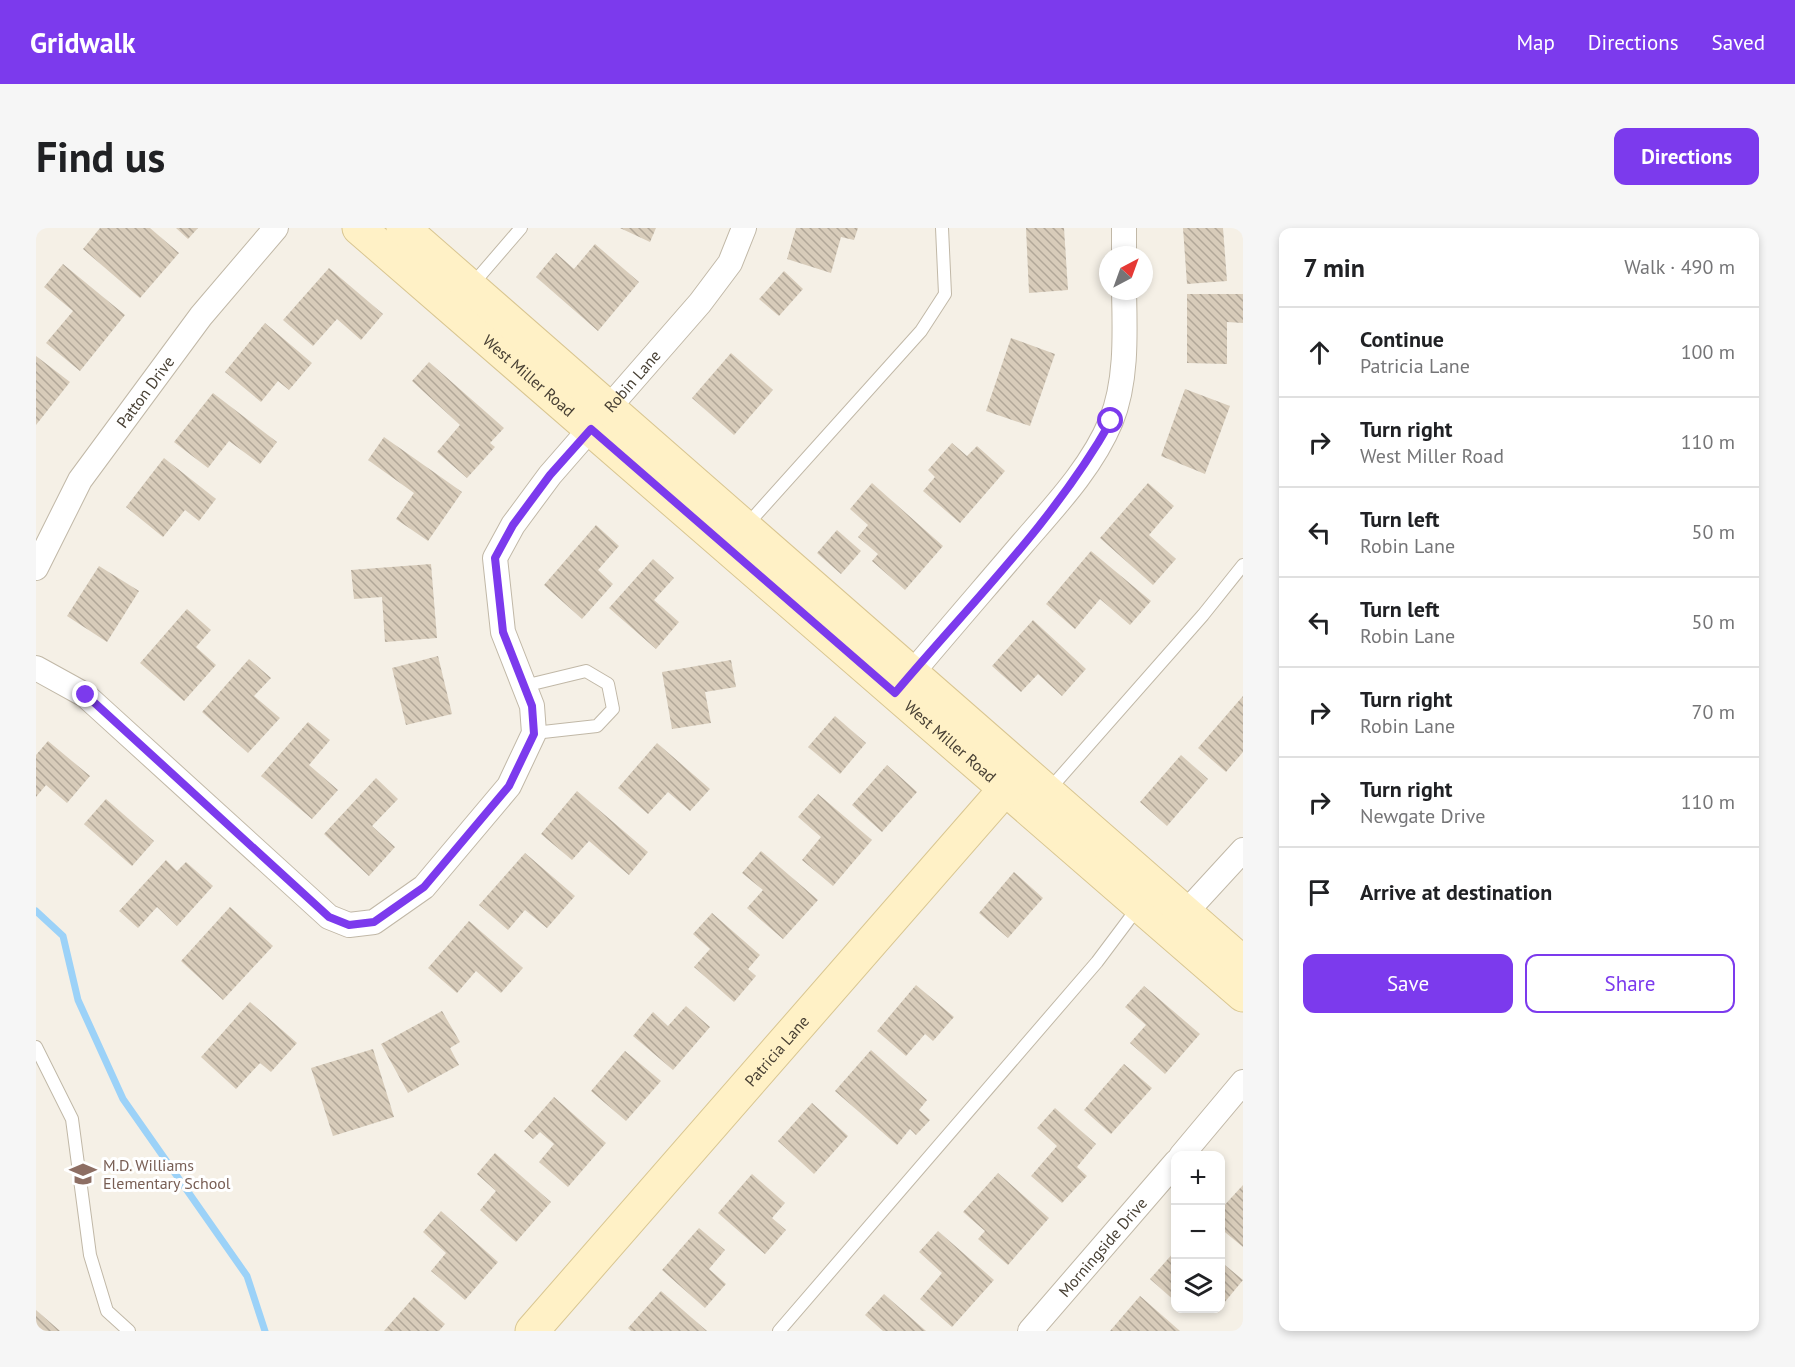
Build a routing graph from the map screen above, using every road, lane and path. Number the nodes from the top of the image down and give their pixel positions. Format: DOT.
graph roads {
  1 [pos="276,228"];
  2 [pos="359,228"];
  3 [pos="403,228"];
  4 [pos="521,228"];
  5 [pos="744,228"];
  6 [pos="942,228"];
  7 [pos="1124,228"];
  8 [pos="1124,246"];
  9 [pos="471,287"];
  10 [pos="1124,300"];
  11 [pos="600,418"];
  12 [pos="745,526"];
  13 [pos="1243,565"];
  14 [pos="36,567"];
  15 [pos="36,668"];
  16 [pos="903,683"];
  17 [pos="524,686"];
  18 [pos="534,734"];
  19 [pos="1013,779"];
  20 [pos="1048,792"];
  21 [pos="1243,850"];
  22 [pos="1140,905"];
  23 [pos="1177,922"];
  24 [pos="1243,963"];
  25 [pos="1243,995"];
  26 [pos="36,1047"];
  27 [pos="1243,1082"];
  28 [pos="1184,1151"];
  29 [pos="1171,1168"];
  30 [pos="129,1331"];
  31 [pos="532,1331"];
  32 [pos="778,1331"];
  33 [pos="1030,1331"];
  1 -- 14 [label="street, Patton Drive"];
  2 -- 11 [label="main road, West Miller Road"];
  3 -- 9 [label="main road, West Miller Road"];
  4 -- 9 [label="lane"];
  5 -- 11 [label="street, Robin Lane"];
  6 -- 12 [label="lane"];
  7 -- 8 [label="street"];
  9 -- 11 [label="main road, West Miller Road"];
  10 -- 16 [label="street"];
  11 -- 12 [label="main road, West Miller Road"];
  11 -- 16 [label="main road, West Miller Road"];
  11 -- 17 [label="street, Robin Lane"];
  12 -- 16 [label="main road, West Miller Road"];
  13 -- 20 [label="lane"];
  15 -- 18 [label="street"];
  16 -- 19 [label="main road, West Miller Road"];
  17 -- 18 [label="street, Robin Lane"];
  17 -- 18 [label="lane"];
  19 -- 20 [label="main road, West Miller Road"];
  19 -- 22 [label="main road, West Miller Road"];
  19 -- 31 [label="main road, Patricia Lane"];
  20 -- 23 [label="main road, West Miller Road"];
  21 -- 23 [label="street"];
  22 -- 23 [label="main road, West Miller Road"];
  22 -- 32 [label="lane"];
  23 -- 24 [label="main road, West Miller Road"];
  23 -- 25 [label="main road, West Miller Road"];
  26 -- 30 [label="lane"];
  27 -- 28 [label="street"];
  29 -- 33 [label="street, Morningside Drive"];
}
